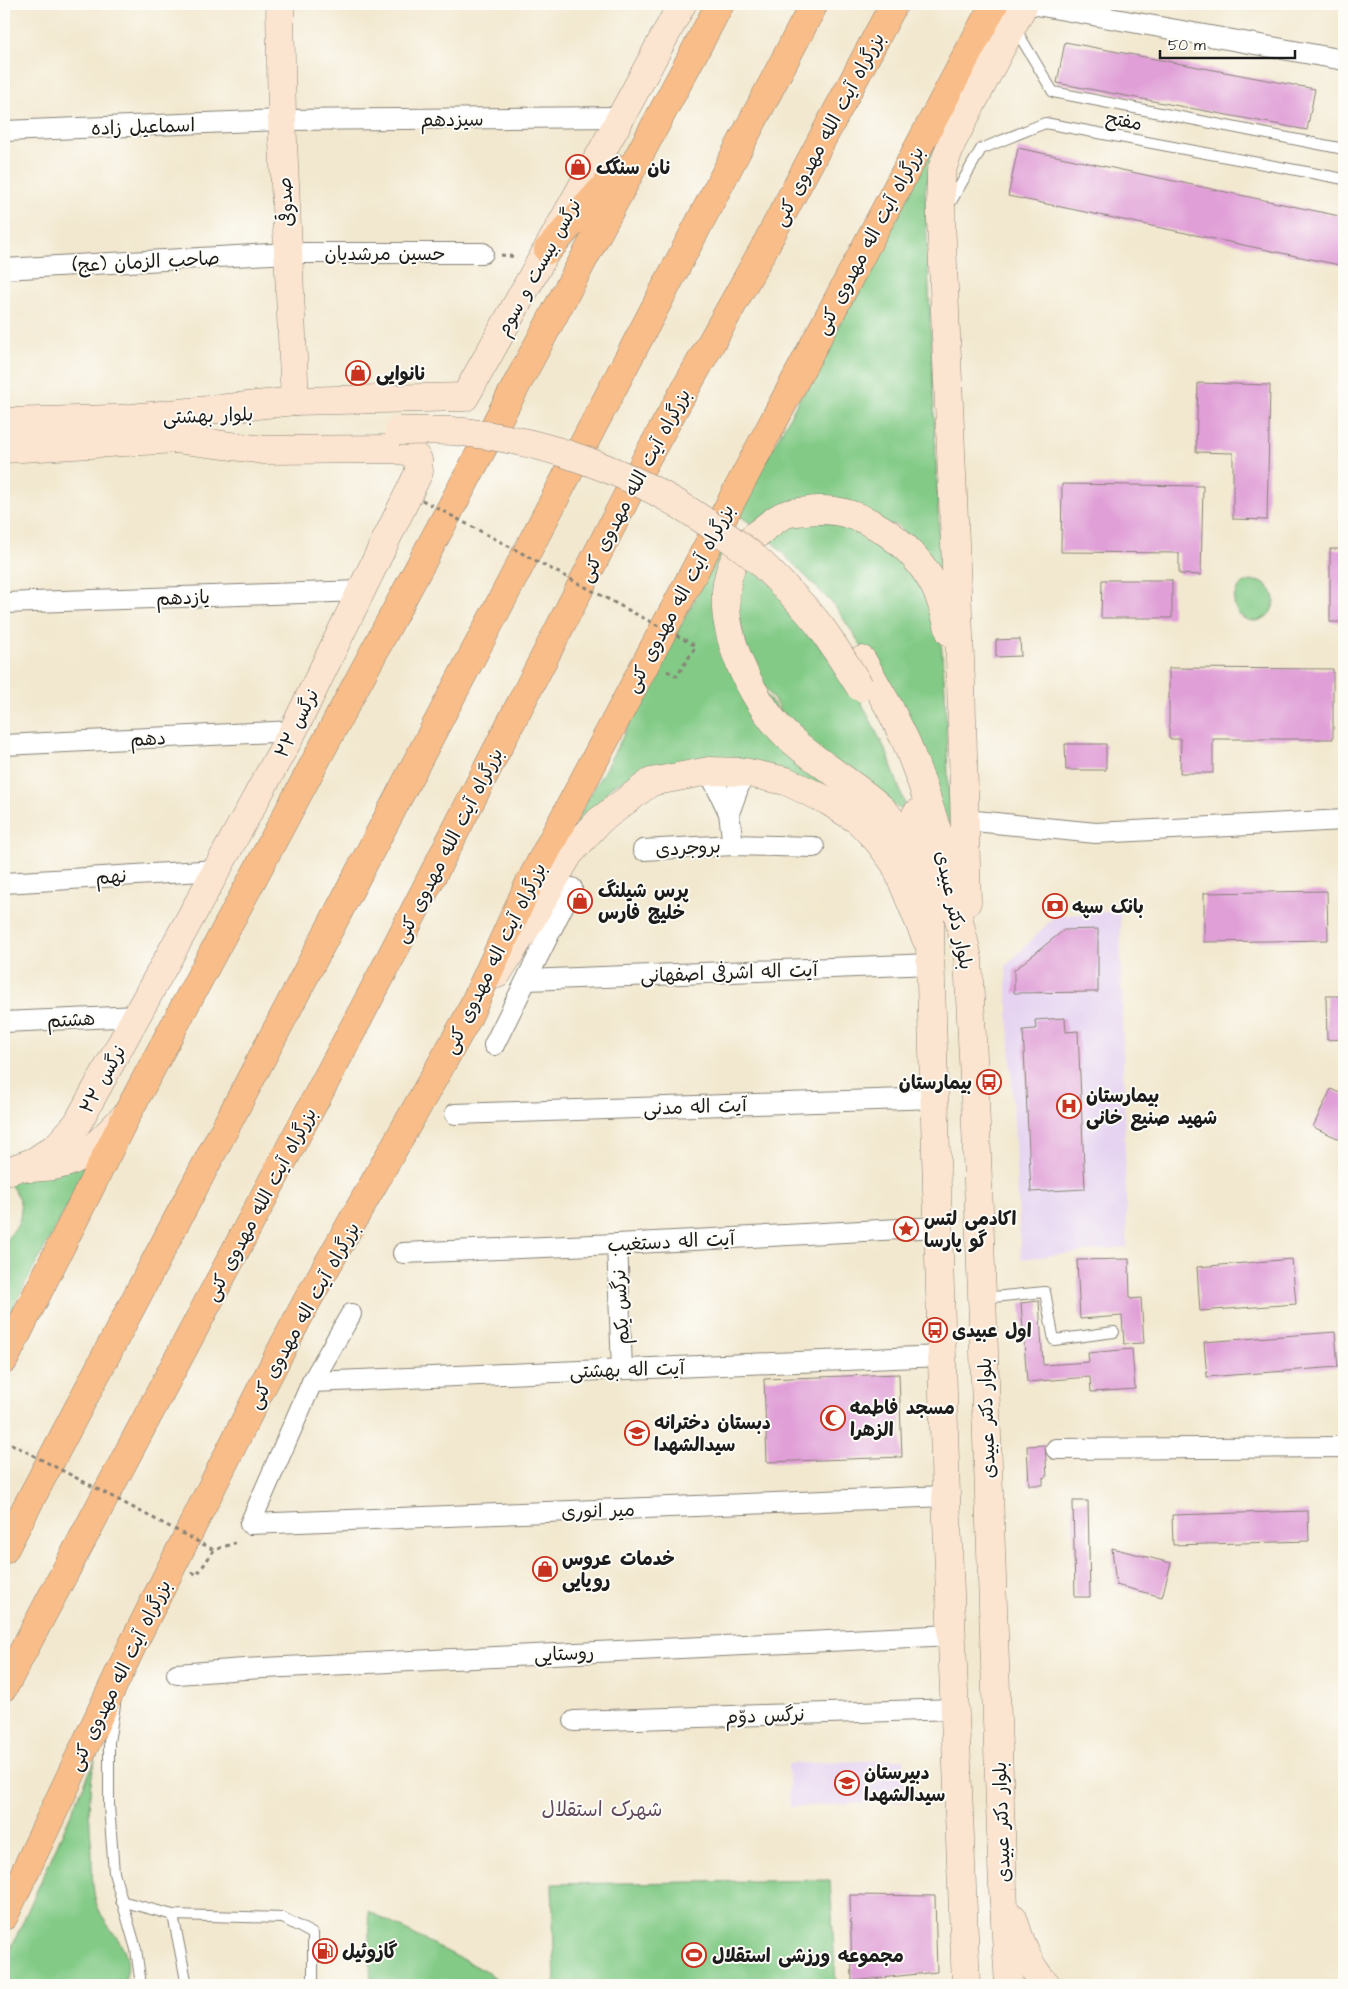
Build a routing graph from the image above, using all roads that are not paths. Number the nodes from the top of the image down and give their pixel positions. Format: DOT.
graph roads {
  1 [pos="280,4"];
  2 [pos="682,4"];
  3 [pos="720,4"];
  4 [pos="814,4"];
  5 [pos="894,4"];
  6 [pos="1031,4"];
  7 [pos="993,5"];
  8 [pos="1018,14"];
  9 [pos="995,58"];
  10 [pos="1344,60"];
  11 [pos="945,95"];
  12 [pos="621,117"];
  13 [pos="282,120"];
  14 [pos="4,131"];
  15 [pos="648,138"];
  16 [pos="1344,149"];
  17 [pos="1344,178"];
  18 [pos="941,218"];
  19 [pos="288,253"];
  20 [pos="483,253"];
  21 [pos="545,255"];
  22 [pos="4,268"];
  23 [pos="295,401"];
  24 [pos="132,418"];
  25 [pos="4,422"];
  26 [pos="405,422"];
  27 [pos="176,439"];
  28 [pos="4,449"];
  29 [pos="362,591"];
  30 [pos="4,604"];
  31 [pos="961,682"];
  32 [pos="293,731"];
  33 [pos="4,745"];
  34 [pos="709,771"];
  35 [pos="744,772"];
  36 [pos="729,813"];
  37 [pos="965,820"];
  38 [pos="1344,820"];
  39 [pos="733,845"];
  40 [pos="814,847"];
  41 [pos="643,850"];
  42 [pos="218,870"];
  43 [pos="4,883"];
  44 [pos="572,888"];
  45 [pos="931,906"];
  46 [pos="931,956"];
  47 [pos="968,958"];
  48 [pos="527,980"];
  49 [pos="138,1016"];
  50 [pos="467,1019"];
  51 [pos="4,1022"];
  52 [pos="494,1045"];
  53 [pos="935,1098"];
  54 [pos="127,1114"];
  55 [pos="455,1114"];
  56 [pos="7,1170"];
  57 [pos="938,1227"];
  58 [pos="617,1244"];
  59 [pos="403,1253"];
  60 [pos="981,1298"];
  61 [pos="351,1314"];
  62 [pos="1114,1332"];
  63 [pos="942,1356"];
  64 [pos="4,1360"];
  65 [pos="622,1369"];
  66 [pos="312,1382"];
  67 [pos="1344,1447"];
  68 [pos="1056,1449"];
  69 [pos="946,1496"];
  70 [pos="4,1550"];
  71 [pos="952,1635"];
  72 [pos="119,1674"];
  73 [pos="177,1674"];
  74 [pos="4,1687"];
  75 [pos="955,1709"];
  76 [pos="574,1721"];
  77 [pos="1003,1888"];
  78 [pos="121,1901"];
  79 [pos="173,1915"];
  80 [pos="4,1916"];
  81 [pos="141,1985"];
  82 [pos="187,1985"];
  83 [pos="310,1985"];
  84 [pos="966,1985"];
  85 [pos="1009,1985"];
  86 [pos="1047,1985"];
  1 -- 13 [label="main road, صدوقی"];
  2 -- 12 [label="main road, نرگس بیست و سوم"];
  3 -- 15 [label="main road"];
  4 -- 70 [label="main road"];
  5 -- 74 [label="main road, بزرگراه آیت الله مهدوی کنی"];
  6 -- 10 [label="street"];
  7 -- 9 [label="main road"];
  7 -- 11 [label="main road, بزرگراه آیت اله مهدوی کنی"];
  8 -- 9 [label="main road"];
  8 -- 16 [label="lane, مفتح"];
  9 -- 11 [label="main road"];
  9 -- 18 [label="main road"];
  11 -- 50 [label="main road, بزرگراه آیت اله مهدوی کنی"];
  12 -- 13 [label="street, سیزدهم"];
  12 -- 21 [label="main road, نرگس بیست و سوم"];
  13 -- 14 [label="street, اسماعیل زاده"];
  13 -- 19 [label="main road, صدوقی"];
  15 -- 21 [label="main road"];
  15 -- 54 [label="main road"];
  17 -- 18 [label="lane, مفتح"];
  18 -- 31 [label="main road"];
  19 -- 20 [label="street, حسین مرشدیان"];
  19 -- 22 [label="street, صاحب الزمان (عج)"];
  19 -- 23 [label="main road, صدوقی"];
  21 -- 23 [label="main road, نرگس بیست و سوم"];
  23 -- 24 [label="main road"];
  24 -- 25 [label="main road, بلوار بهشتی"];
  24 -- 26 [label="main road, بلوار بهشتی"];
  26 -- 27 [label="main road, بلوار بهشتی"];
  26 -- 45 [label="main road, بلوار دکتر عبیدی, bridge"];
  26 -- 47 [label="main road, بلوار دکتر عبیدی"];
  27 -- 28 [label="main road, بلوار بهشتی"];
  27 -- 29 [label="main road, نرگس ۲۲"];
  29 -- 30 [label="street, یازدهم"];
  29 -- 32 [label="main road, نرگس ۲۲"];
  31 -- 37 [label="main road"];
  31 -- 45 [label="main road"];
  32 -- 33 [label="street, دهم"];
  32 -- 42 [label="main road, نرگس ۲۲"];
  34 -- 35 [label="main road"];
  34 -- 36 [label="street, بروجردی"];
  34 -- 50 [label="main road"];
  35 -- 36 [label="street, بروجردی"];
  35 -- 46 [label="main road"];
  36 -- 39 [label="street, بروجردی"];
  37 -- 38 [label="street"];
  37 -- 47 [label="main road"];
  39 -- 40 [label="street, بروجردی"];
  39 -- 41 [label="street, بروجردی"];
  42 -- 43 [label="street, نهم"];
  42 -- 49 [label="main road, نرگس ۲۲"];
  44 -- 48 [label="street"];
  45 -- 46 [label="main road, بلوار دکتر عبیدی"];
  46 -- 48 [label="street, آیت اله اشرفی اصفهانی"];
  46 -- 53 [label="main road, بلوار دکتر عبیدی"];
  47 -- 60 [label="main road, بلوار دکتر عبیدی"];
  48 -- 52 [label="street"];
  49 -- 51 [label="street, هشتم"];
  49 -- 56 [label="main road, نرگس ۲۲"];
  50 -- 72 [label="main road, بزرگراه آیت اله مهدوی کنی"];
  53 -- 55 [label="street, آیت اله مدنی"];
  53 -- 57 [label="main road, بلوار دکتر عبیدی"];
  54 -- 56 [label="main road"];
  54 -- 64 [label="main road"];
  57 -- 58 [label="street, آیت اله دستغیب"];
  57 -- 63 [label="main road, بلوار دکتر عبیدی"];
  58 -- 59 [label="street, آیت اله دستغیب"];
  58 -- 65 [label="street, نرگس یکم"];
  60 -- 62 [label="lane"];
  60 -- 77 [label="main road, بلوار دکتر عبیدی"];
  61 -- 66 [label="street"];
  63 -- 65 [label="street, آیت اله بهشتی"];
  63 -- 69 [label="main road, بلوار دکتر عبیدی"];
  65 -- 66 [label="street, آیت اله بهشتی"];
  66 -- 69 [label="street, میر انوری"];
  67 -- 68 [label="street"];
  69 -- 71 [label="main road, بلوار دکتر عبیدی"];
  71 -- 73 [label="street, روستایی"];
  71 -- 75 [label="main road, بلوار دکتر عبیدی"];
  72 -- 78 [label="lane"];
  72 -- 80 [label="main road, بزرگراه آیت اله مهدوی کنی"];
  75 -- 76 [label="street, نرگس دوّم"];
  75 -- 84 [label="main road, بلوار دکتر عبیدی"];
  77 -- 85 [label="main road, بلوار دکتر عبیدی"];
  77 -- 86 [label="main road"];
  78 -- 79 [label="lane"];
  78 -- 81 [label="lane"];
  79 -- 82 [label="lane"];
  79 -- 83 [label="lane"];
}
